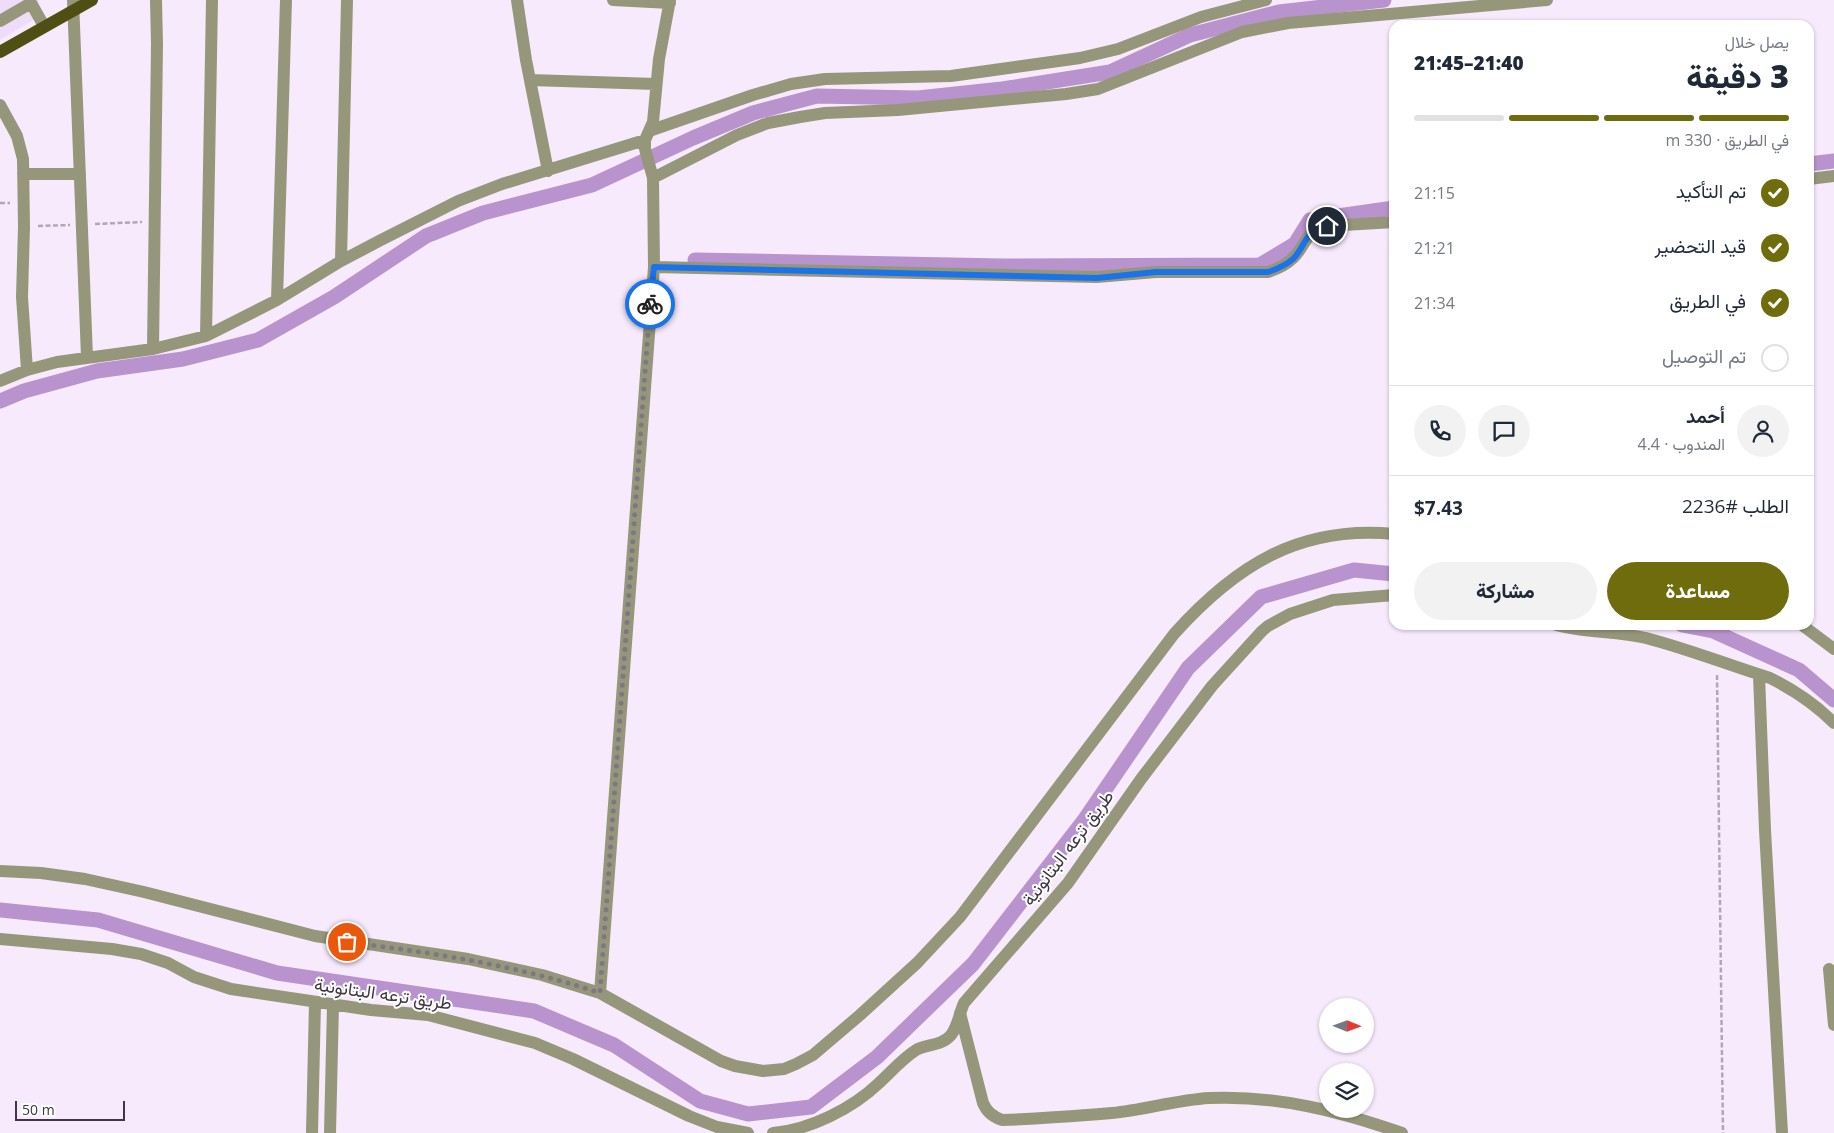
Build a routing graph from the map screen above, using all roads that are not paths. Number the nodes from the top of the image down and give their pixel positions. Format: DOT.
graph roads {
  1 [pos="92,0"];
  2 [pos="156,0"];
  3 [pos="212,0"];
  4 [pos="286,0"];
  5 [pos="347,0"];
  6 [pos="518,0"];
  7 [pos="613,0"];
  8 [pos="1266,0"];
  9 [pos="1547,0"];
  10 [pos="670,1"];
  11 [pos="73,5"];
  12 [pos="0,21"];
  13 [pos="44,26"];
  14 [pos="0,52"];
  15 [pos="530,80"];
  16 [pos="656,84"];
  17 [pos="0,105"];
  18 [pos="646,140"];
  19 [pos="548,171"];
  20 [pos="652,173"];
  21 [pos="23,174"];
  22 [pos="80,174"];
  23 [pos="1834,176"];
  24 [pos="1814,178"];
  25 [pos="1389,222"];
  26 [pos="341,261"];
  27 [pos="654,267"];
  28 [pos="277,300"];
  29 [pos="206,336"];
  30 [pos="153,349"];
  31 [pos="87,357"];
  32 [pos="27,370"];
  33 [pos="0,381"];
  34 [pos="1389,534"];
  35 [pos="1389,595"];
  36 [pos="1576,630"];
  37 [pos="1809,630"];
  38 [pos="1834,649"];
  39 [pos="1759,674"];
  40 [pos="1834,723"];
  41 [pos="0,871"];
  42 [pos="0,940"];
  43 [pos="1829,969"];
  44 [pos="600,993"];
  45 [pos="315,1003"];
  46 [pos="333,1005"];
  47 [pos="960,1013"];
  48 [pos="1834,1025"];
  49 [pos="312,1133"];
  50 [pos="330,1133"];
  51 [pos="748,1133"];
  52 [pos="772,1133"];
  53 [pos="1402,1133"];
  54 [pos="1782,1133"];
  1 -- 11 [label="main road"];
  2 -- 30 [label="street"];
  3 -- 29 [label="street"];
  4 -- 28 [label="street"];
  5 -- 26 [label="street"];
  6 -- 15 [label="street"];
  7 -- 10 [label="street"];
  8 -- 18 [label="street"];
  9 -- 20 [label="street"];
  10 -- 16 [label="street"];
  11 -- 13 [label="main road"];
  11 -- 22 [label="street"];
  12 -- 13 [label="street"];
  13 -- 14 [label="main road"];
  15 -- 16 [label="street"];
  15 -- 19 [label="street"];
  16 -- 18 [label="street"];
  17 -- 21 [label="street"];
  18 -- 19 [label="street"];
  18 -- 20 [label="street"];
  19 -- 26 [label="street"];
  20 -- 27 [label="street"];
  21 -- 22 [label="street"];
  21 -- 32 [label="street"];
  22 -- 31 [label="street"];
  23 -- 24 [label="street"];
  25 -- 27 [label="street"];
  26 -- 28 [label="street"];
  27 -- 44 [label="street"];
  28 -- 29 [label="street"];
  29 -- 30 [label="street"];
  30 -- 31 [label="street"];
  31 -- 32 [label="street"];
  32 -- 33 [label="street"];
  34 -- 44 [label="street"];
  35 -- 47 [label="street, طريق ترعه البتانونية"];
  36 -- 39 [label="street"];
  37 -- 38 [label="street"];
  39 -- 40 [label="street"];
  39 -- 54 [label="street"];
  41 -- 44 [label="street"];
  42 -- 45 [label="street, طريق ترعه البتانونية"];
  43 -- 48 [label="street"];
  45 -- 46 [label="street, طريق ترعه البتانونية"];
  45 -- 49 [label="street"];
  46 -- 50 [label="street"];
  46 -- 51 [label="street, طريق ترعه البتانونية"];
  47 -- 52 [label="street, طريق ترعه البتانونية"];
  47 -- 53 [label="street"];
}
